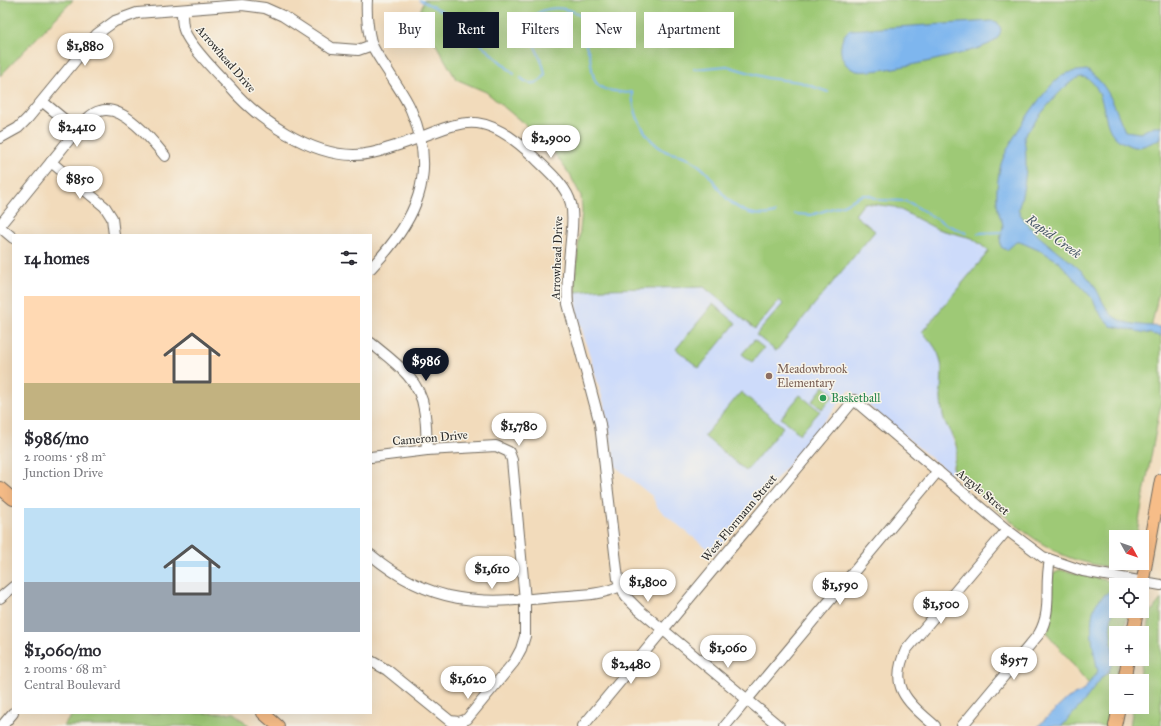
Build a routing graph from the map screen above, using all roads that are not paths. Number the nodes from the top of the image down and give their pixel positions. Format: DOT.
graph roads {
  1 [pos="368,0"];
  2 [pos="182,10"];
  3 [pos="372,45"];
  4 [pos="42,102"];
  5 [pos="77,130"];
  6 [pos="420,137"];
  7 [pos="0,138"];
  8 [pos="165,156"];
  9 [pos="51,162"];
  10 [pos="0,226"];
  11 [pos="114,234"];
  12 [pos="12,237"];
  13 [pos="372,267"];
  14 [pos="372,344"];
  15 [pos="854,400"];
  16 [pos="427,450"];
  17 [pos="372,456"];
  18 [pos="938,471"];
  19 [pos="1161,480"];
  20 [pos="0,488"];
  21 [pos="12,499"];
  22 [pos="1007,530"];
  23 [pos="372,556"];
  24 [pos="1050,560"];
  25 [pos="1115,578"];
  26 [pos="1143,578"];
  27 [pos="1149,584"];
  28 [pos="1161,585"];
  29 [pos="620,586"];
  30 [pos="12,588"];
  31 [pos="0,598"];
  32 [pos="525,600"];
  33 [pos="662,629"];
  34 [pos="372,662"];
  35 [pos="747,700"];
  36 [pos="12,714"];
  37 [pos="264,714"];
  38 [pos="1118,714"];
  39 [pos="2,726"];
  40 [pos="278,726"];
  41 [pos="583,726"];
  42 [pos="725,726"];
  43 [pos="779,726"];
  44 [pos="935,726"];
  45 [pos="962,726"];
  46 [pos="1115,726"];
  1 -- 3 [label="street"];
  2 -- 3 [label="street"];
  2 -- 4 [label="street"];
  2 -- 6 [label="street, Arrowhead Drive"];
  3 -- 6 [label="street"];
  4 -- 5 [label="street"];
  4 -- 7 [label="street"];
  5 -- 8 [label="street"];
  5 -- 9 [label="street"];
  6 -- 13 [label="street"];
  6 -- 29 [label="street, Arrowhead Drive"];
  9 -- 10 [label="street"];
  9 -- 11 [label="street"];
  10 -- 12 [label="street"];
  14 -- 16 [label="street"];
  15 -- 18 [label="street, Argyle Street"];
  15 -- 33 [label="street, West Flormann Street"];
  16 -- 17 [label="street, Cameron Drive"];
  16 -- 32 [label="street, Cameron Drive"];
  18 -- 22 [label="street, Argyle Street"];
  18 -- 35 [label="street"];
  19 -- 26 [label="main road"];
  20 -- 21 [label="main road"];
  22 -- 24 [label="street, Argyle Street"];
  22 -- 44 [label="street"];
  23 -- 32 [label="street"];
  24 -- 25 [label="street, Argyle Street"];
  24 -- 45 [label="street"];
  27 -- 28 [label="street, Argyle Street"];
  29 -- 32 [label="street"];
  29 -- 33 [label="street"];
  30 -- 31 [label="street"];
  32 -- 34 [label="street"];
  33 -- 35 [label="street"];
  33 -- 41 [label="street, West Flormann Street"];
  35 -- 42 [label="street"];
  35 -- 43 [label="street"];
  36 -- 39 [label="street"];
  37 -- 40 [label="main road"];
  38 -- 46 [label="main road"];
}
